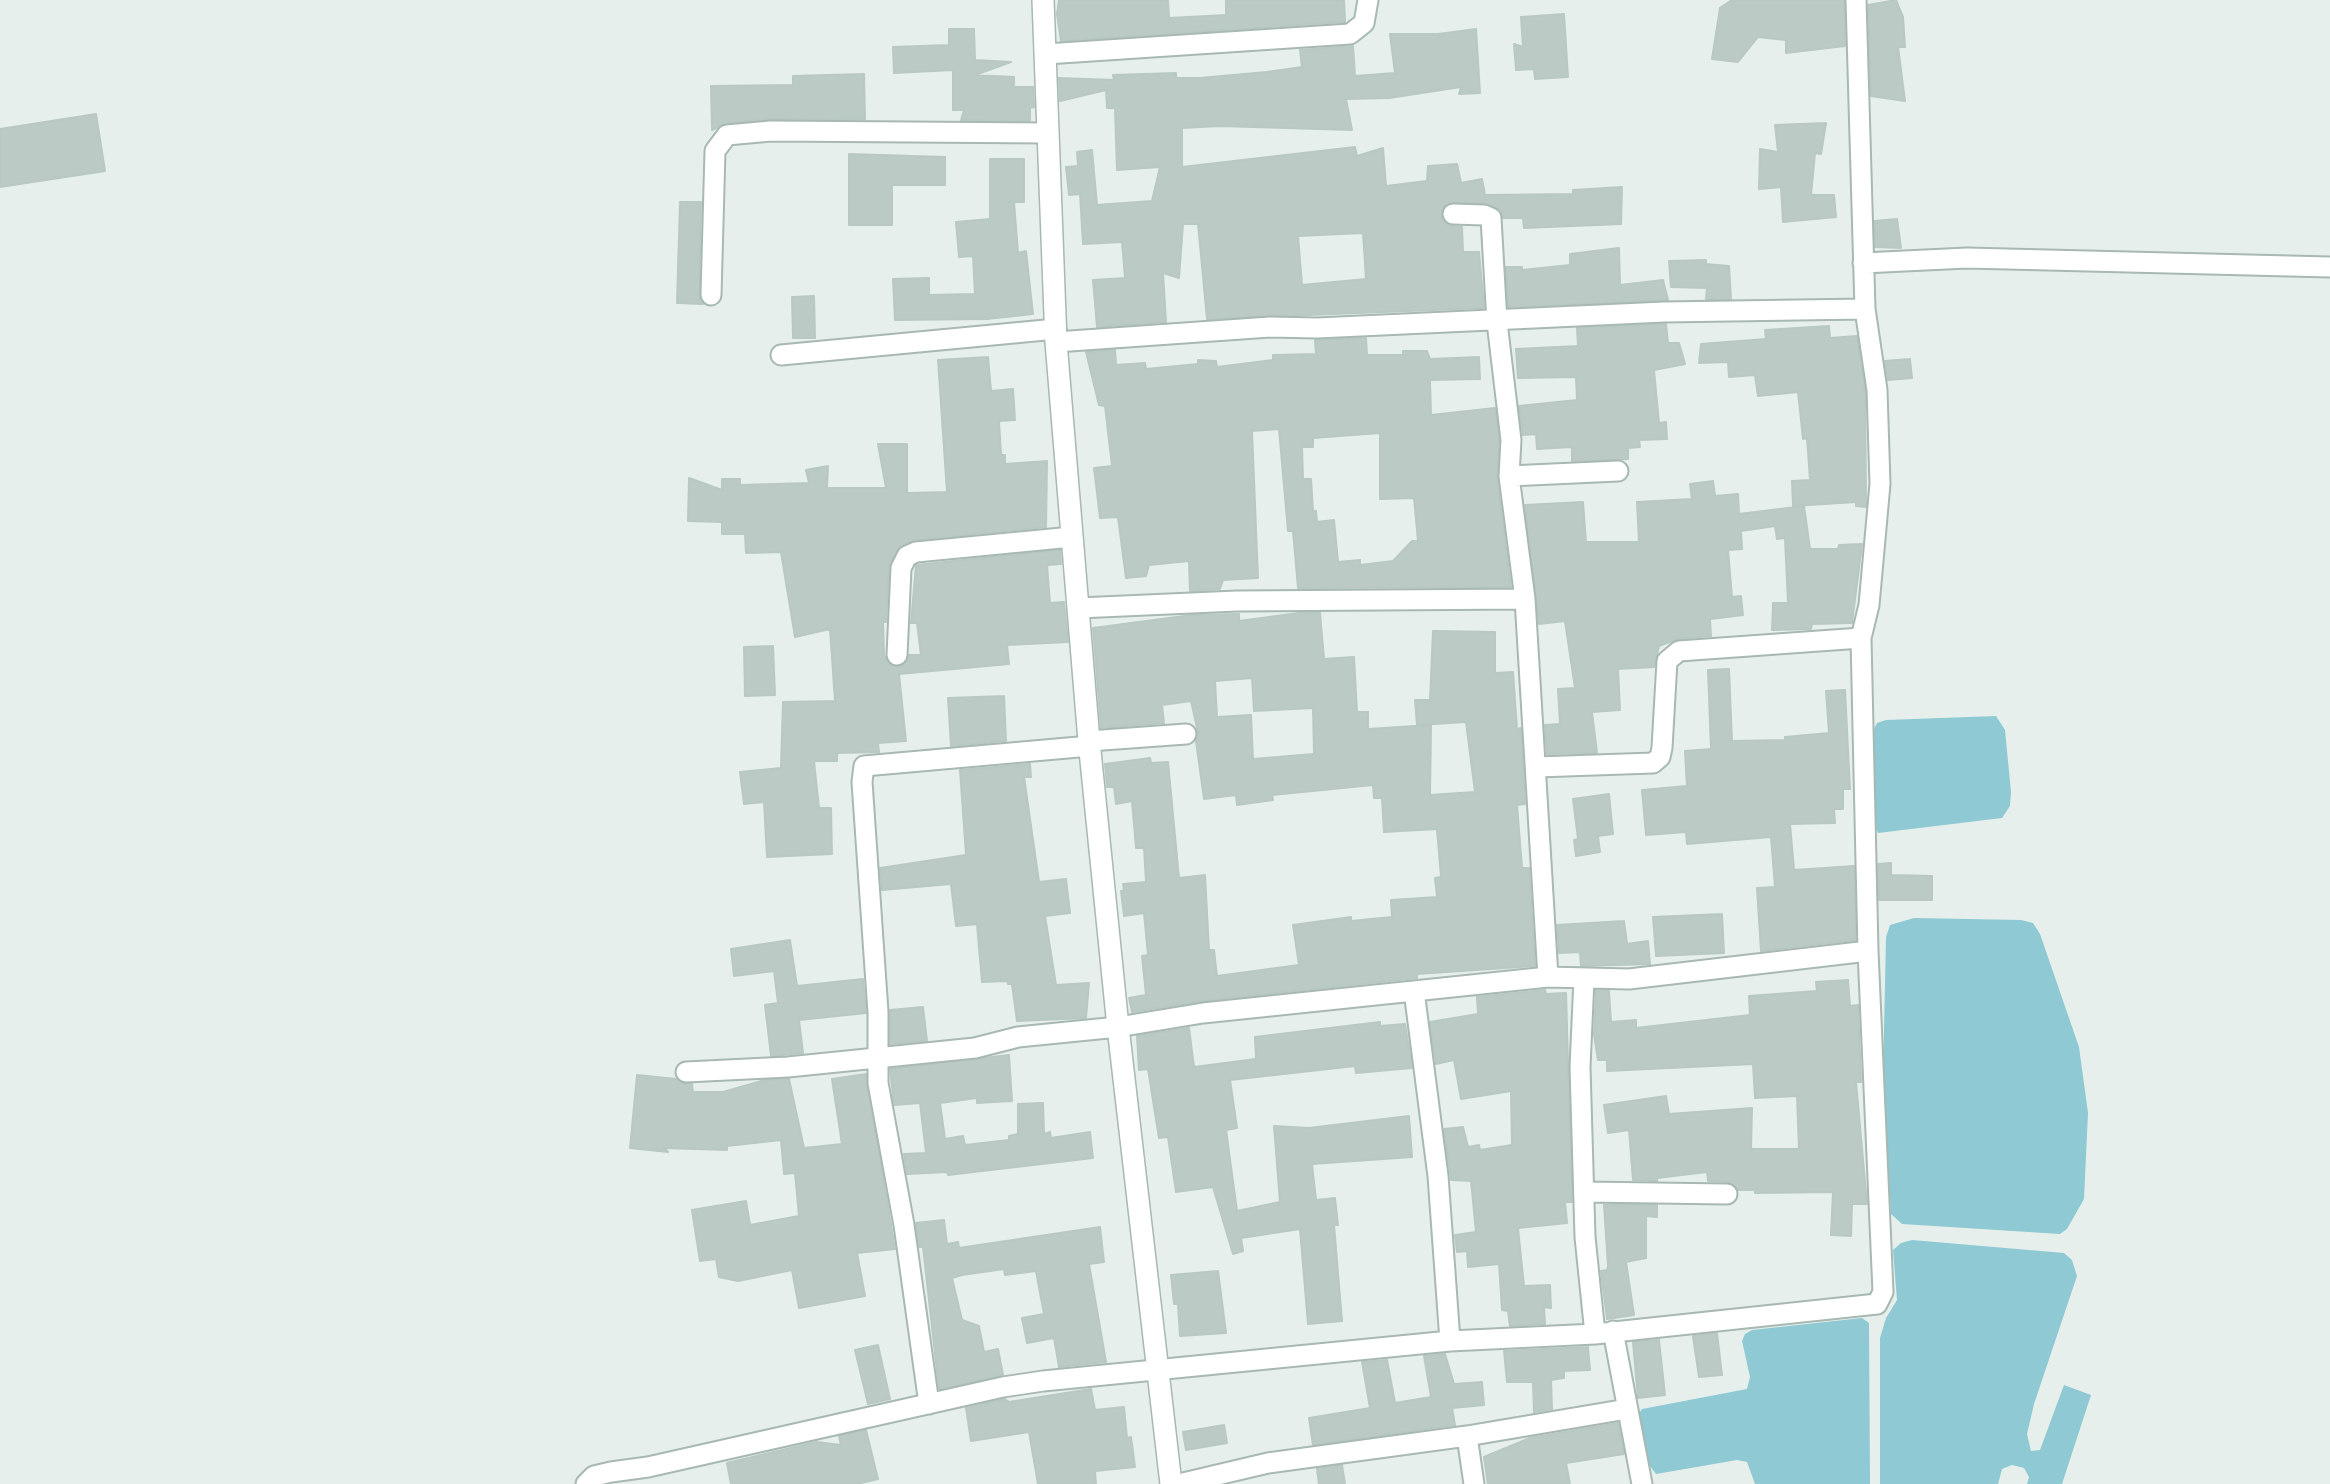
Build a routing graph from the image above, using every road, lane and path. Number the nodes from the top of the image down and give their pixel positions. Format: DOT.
graph roads {
  1 [pos="1043,0"];
  2 [pos="1368,0"];
  3 [pos="1856,0"];
  4 [pos="1046,54"];
  5 [pos="1048,132"];
  6 [pos="1453,214"];
  7 [pos="1863,263"];
  8 [pos="2330,267"];
  9 [pos="711,295"];
  10 [pos="1865,309"];
  11 [pos="1497,322"];
  12 [pos="1056,336"];
  13 [pos="781,355"];
  14 [pos="1618,471"];
  15 [pos="1509,476"];
  16 [pos="1072,537"];
  17 [pos="1525,599"];
  18 [pos="1078,608"];
  19 [pos="1861,638"];
  20 [pos="897,655"];
  21 [pos="1186,734"];
  22 [pos="1089,743"];
  23 [pos="1537,767"];
  24 [pos="1868,951"];
  25 [pos="1548,977"];
  26 [pos="1584,979"];
  27 [pos="1414,991"];
  28 [pos="1118,1027"];
  29 [pos="879,1058"];
  30 [pos="686,1072"];
  31 [pos="1585,1192"];
  32 [pos="1727,1194"];
  33 [pos="1604,1333"];
  34 [pos="1450,1341"];
  35 [pos="1157,1368"];
  36 [pos="929,1404"];
  37 [pos="1627,1409"];
  38 [pos="1467,1436"];
  39 [pos="586,1484"];
  40 [pos="1171,1484"];
  41 [pos="1180,1484"];
  42 [pos="1474,1484"];
  43 [pos="1643,1484"];
  1 -- 4 [label="street"];
  2 -- 4 [label="street"];
  3 -- 7 [label="street"];
  4 -- 5 [label="street"];
  5 -- 9 [label="street"];
  5 -- 12 [label="street"];
  6 -- 11 [label="street"];
  7 -- 8 [label="street"];
  7 -- 10 [label="street"];
  10 -- 11 [label="street"];
  10 -- 19 [label="street"];
  11 -- 12 [label="street"];
  11 -- 15 [label="street"];
  12 -- 13 [label="street"];
  12 -- 16 [label="street"];
  14 -- 15 [label="street"];
  15 -- 17 [label="street"];
  16 -- 18 [label="street"];
  16 -- 20 [label="street"];
  17 -- 18 [label="street"];
  17 -- 23 [label="street"];
  18 -- 22 [label="street"];
  19 -- 23 [label="street"];
  19 -- 24 [label="street"];
  21 -- 22 [label="street"];
  22 -- 28 [label="street"];
  22 -- 29 [label="street"];
  23 -- 25 [label="street"];
  24 -- 26 [label="street"];
  24 -- 33 [label="street"];
  25 -- 26 [label="street"];
  25 -- 27 [label="street"];
  26 -- 31 [label="street"];
  27 -- 28 [label="street"];
  27 -- 34 [label="street"];
  28 -- 29 [label="street"];
  28 -- 35 [label="street"];
  29 -- 30 [label="street"];
  29 -- 36 [label="street"];
  31 -- 32 [label="street"];
  31 -- 33 [label="street"];
  33 -- 34 [label="street"];
  33 -- 37 [label="street"];
  34 -- 35 [label="street"];
  35 -- 36 [label="street"];
  35 -- 40 [label="street"];
  36 -- 39 [label="street"];
  37 -- 38 [label="street"];
  37 -- 43 [label="street"];
  38 -- 41 [label="street"];
  38 -- 42 [label="street"];
}
